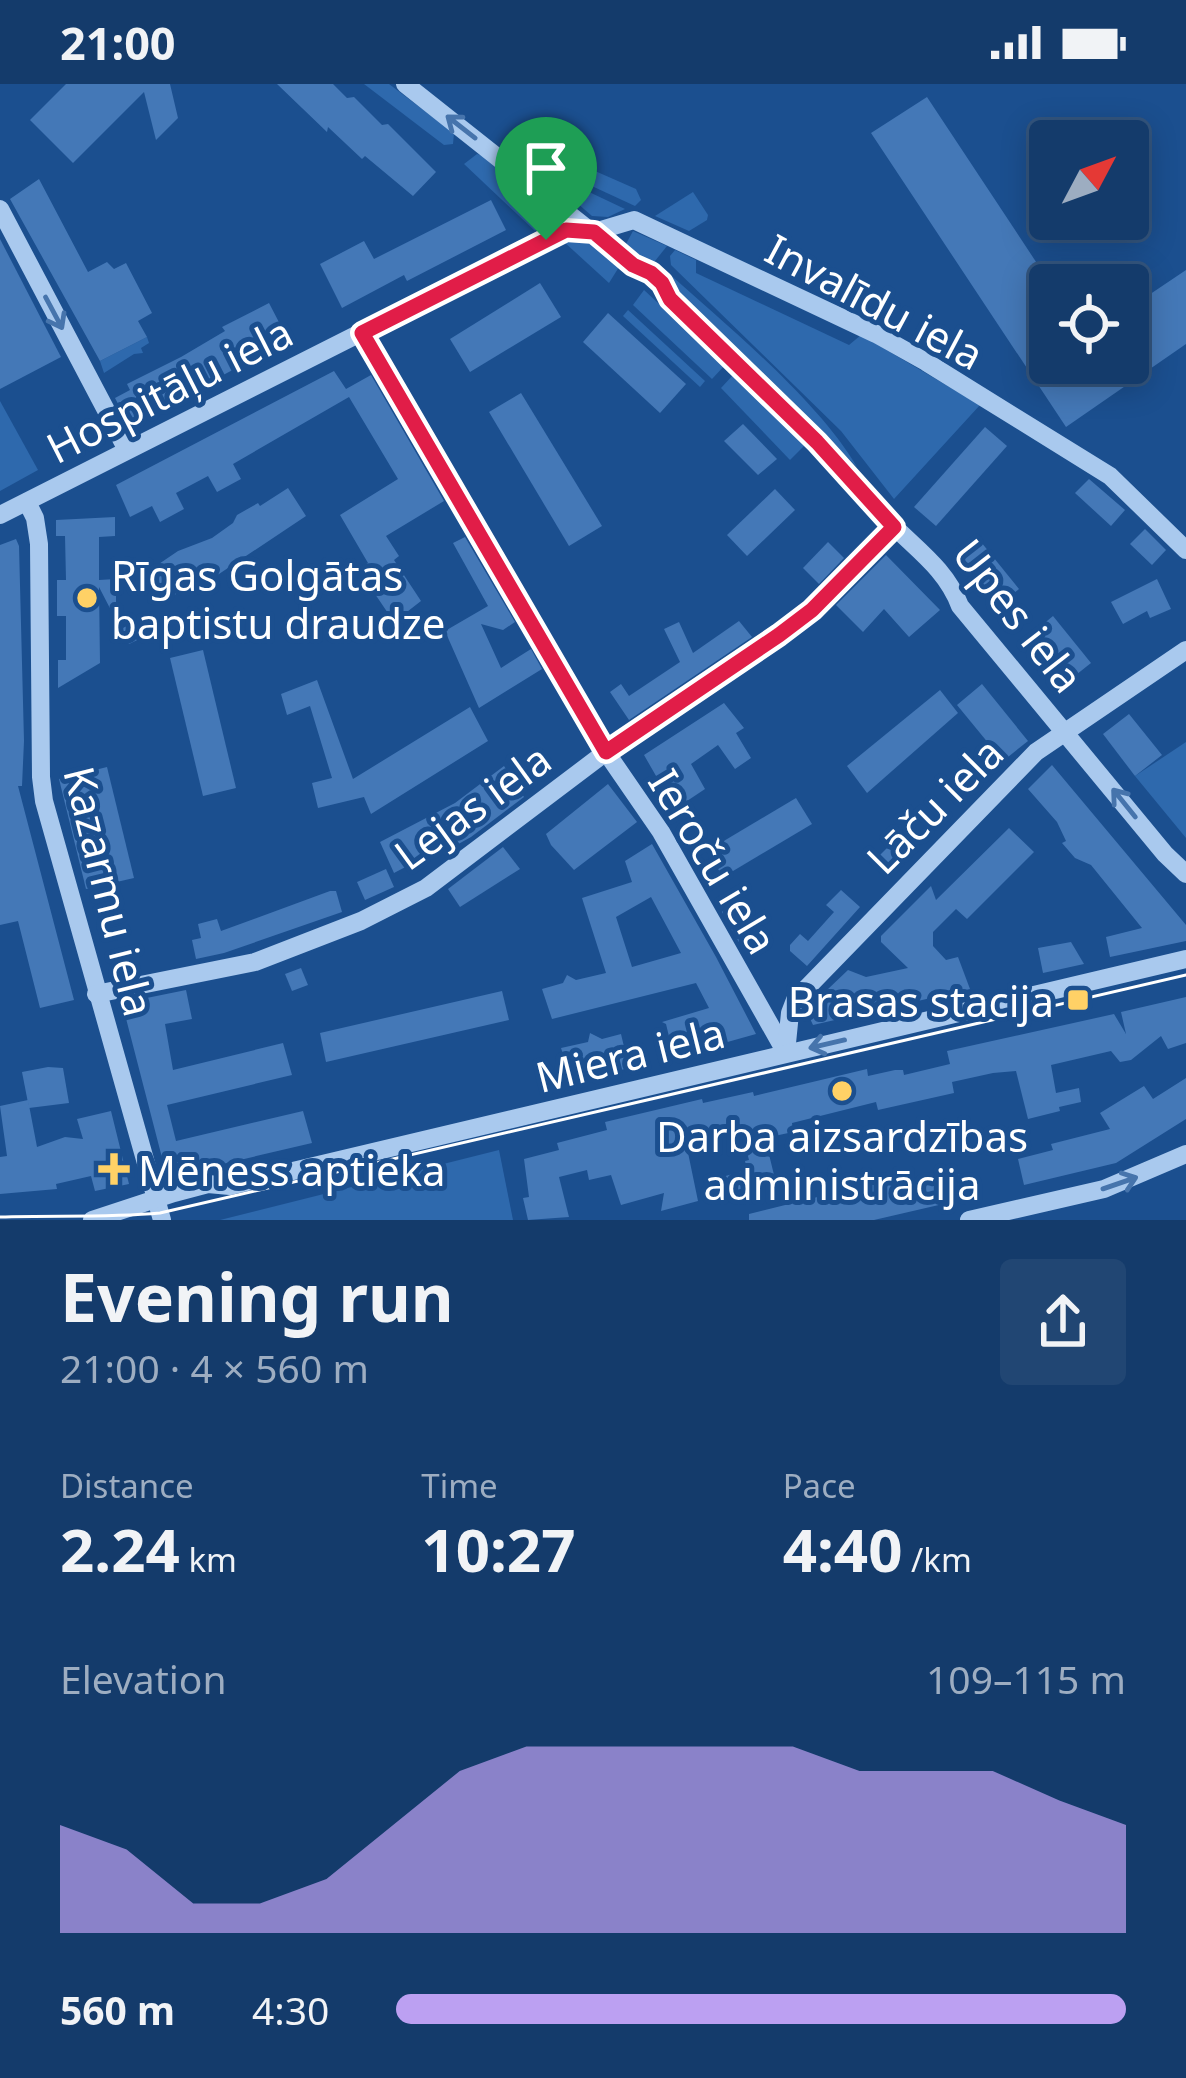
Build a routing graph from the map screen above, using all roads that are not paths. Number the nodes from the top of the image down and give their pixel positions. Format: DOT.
graph roads {
  1 [pos="405,84"];
  2 [pos="0,209"];
  3 [pos="634,220"];
  4 [pos="594,232"];
  5 [pos="362,333"];
  6 [pos="127,451"];
  7 [pos="27,502"];
  8 [pos="0,515"];
  9 [pos="894,527"];
  10 [pos="1186,550"];
  11 [pos="1186,650"];
  12 [pos="1064,730"];
  13 [pos="606,752"];
  14 [pos="1186,874"];
  15 [pos="1186,959"];
  16 [pos="96,994"];
  17 [pos="785,1053"];
  18 [pos="1186,1154"];
  19 [pos="157,1199"];
  20 [pos="92,1220"];
  21 [pos="162,1220"];
  22 [pos="969,1220"];
  4 -- 1 [label="street, Upes iela, one-way"];
  2 -- 6 [label="street, one-way"];
  3 -- 4 [label="street, Hospitāļu iela"];
  3 -- 10 [label="street, Invalīdu iela"];
  4 -- 5 [label="street, Hospitāļu iela"];
  4 -- 9 [label="street, Upes iela"];
  5 -- 6 [label="street, Hospitāļu iela"];
  5 -- 13 [label="street, Ieroču iela"];
  6 -- 7 [label="street, Hospitāļu iela"];
  7 -- 8 [label="street, Hospitāļu iela"];
  7 -- 16 [label="street, Kazarmu iela"];
  9 -- 12 [label="street, Upes iela"];
  9 -- 13 [label="street, Lejas iela"];
  11 -- 12 [label="street, Lāču iela"];
  14 -- 12 [label="street, Upes iela, one-way"];
  12 -- 17 [label="street, Lāču iela"];
  13 -- 16 [label="street, Lejas iela"];
  13 -- 17 [label="street, Ieroču iela"];
  15 -- 17 [label="street, Miera iela, one-way"];
  16 -- 19 [label="street, Kazarmu iela"];
  17 -- 19 [label="street, Miera iela"];
  22 -- 18 [label="street, one-way"];
  19 -- 20 [label="street, Miera iela"];
  19 -- 21 [label="street, Kazarmu iela"];
}
